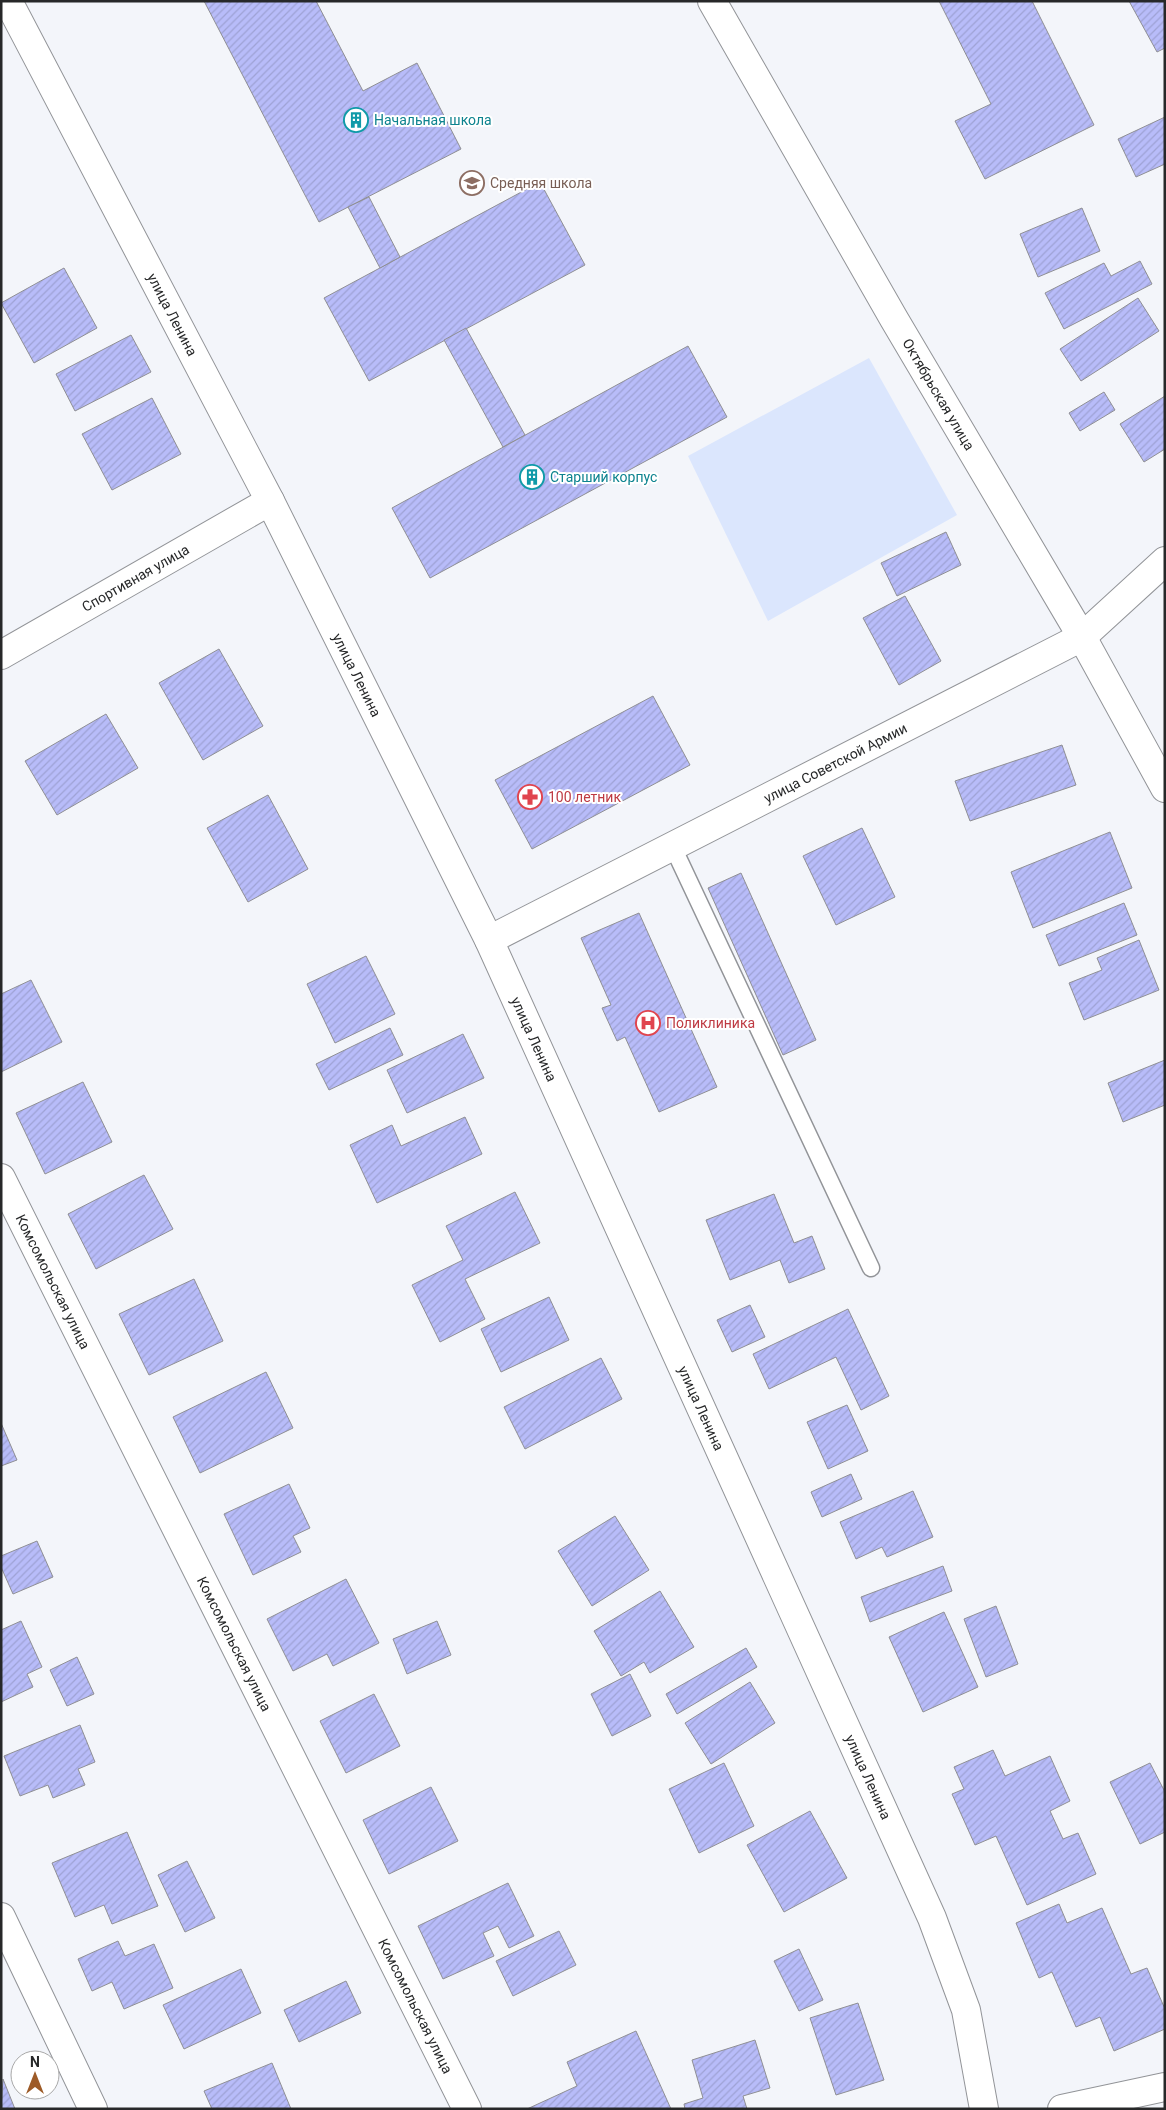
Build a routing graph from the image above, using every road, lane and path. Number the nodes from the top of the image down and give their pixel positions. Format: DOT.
graph roads {
  1 [pos="8,1"];
  2 [pos="712,1"];
  3 [pos="270,501"];
  4 [pos="1165,561"];
  5 [pos="1082,637"];
  6 [pos="1,654"];
  7 [pos="1165,788"];
  8 [pos="672,845"];
  9 [pos="489,940"];
  10 [pos="1,1178"];
  11 [pos="871,1268"];
  12 [pos="1,1917"];
  13 [pos="1165,2087"];
  14 [pos="93,2109"];
  15 [pos="468,2109"];
  16 [pos="984,2109"];
  17 [pos="1062,2109"];
  1 -- 3 [label="street, улица Ленина"];
  2 -- 5 [label="street, Октябрьская улица"];
  3 -- 6 [label="street, Спортивная улица"];
  3 -- 9 [label="street, улица Ленина"];
  4 -- 5 [label="street, улица Советской Армии"];
  5 -- 7 [label="street, Октябрьская улица"];
  5 -- 8 [label="street, улица Советской Армии"];
  8 -- 9 [label="street, улица Советской Армии"];
  8 -- 11 [label="lane"];
  9 -- 16 [label="street, улица Ленина"];
  10 -- 15 [label="street, Комсомольская улица"];
  12 -- 14 [label="street"];
  13 -- 17 [label="street"];
}
